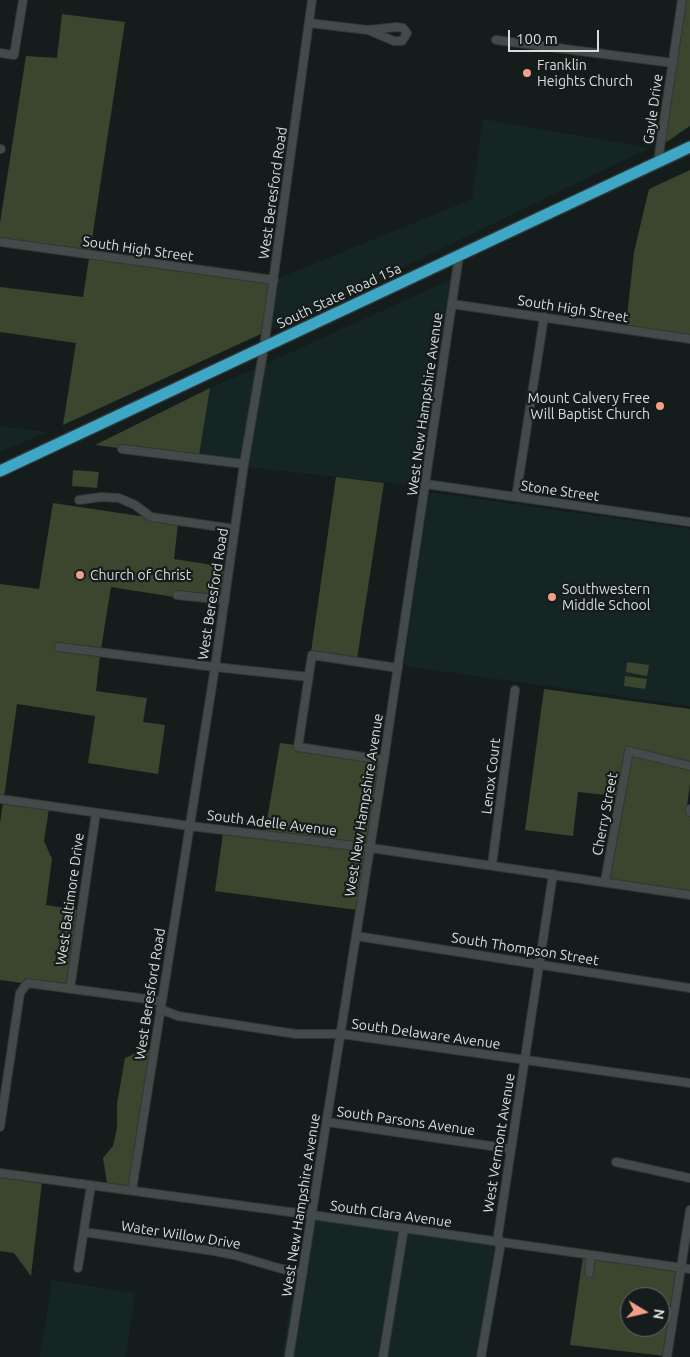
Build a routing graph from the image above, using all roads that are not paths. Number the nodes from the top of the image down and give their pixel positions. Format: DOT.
graph roads {
  1 [pos="23,0"];
  2 [pos="312,0"];
  3 [pos="682,0"];
  4 [pos="309,23"];
  5 [pos="368,30"];
  6 [pos="496,40"];
  7 [pos="0,53"];
  8 [pos="673,63"];
  9 [pos="690,147"];
  10 [pos="658,162"];
  11 [pos="0,242"];
  12 [pos="459,256"];
  13 [pos="274,280"];
  14 [pos="452,304"];
  15 [pos="544,317"];
  16 [pos="690,339"];
  17 [pos="264,347"];
  18 [pos="122,449"];
  19 [pos="244,464"];
  20 [pos="0,471"];
  21 [pos="426,484"];
  22 [pos="516,497"];
  23 [pos="79,500"];
  24 [pos="690,522"];
  25 [pos="236,530"];
  26 [pos="177,595"];
  27 [pos="225,600"];
  28 [pos="58,647"];
  29 [pos="215,667"];
  30 [pos="398,668"];
  31 [pos="309,677"];
  32 [pos="514,690"];
  33 [pos="384,760"];
  34 [pos="690,766"];
  35 [pos="0,799"];
  36 [pos="96,813"];
  37 [pos="190,826"];
  38 [pos="371,848"];
  39 [pos="492,865"];
  40 [pos="553,874"];
  41 [pos="604,882"];
  42 [pos="690,895"];
  43 [pos="356,936"];
  44 [pos="539,964"];
  45 [pos="690,988"];
  46 [pos="70,989"];
  47 [pos="161,1005"];
  48 [pos="341,1034"];
  49 [pos="525,1060"];
  50 [pos="690,1084"];
  51 [pos="327,1122"];
  52 [pos="0,1127"];
  53 [pos="511,1149"];
  54 [pos="616,1162"];
  55 [pos="0,1173"];
  56 [pos="690,1178"];
  57 [pos="91,1184"];
  58 [pos="132,1190"];
  59 [pos="690,1210"];
  60 [pos="312,1215"];
  61 [pos="404,1228"];
  62 [pos="84,1232"];
  63 [pos="499,1242"];
  64 [pos="591,1255"];
  65 [pos="78,1268"];
  66 [pos="680,1268"];
  67 [pos="690,1269"];
  68 [pos="303,1272"];
  69 [pos="589,1273"];
  70 [pos="289,1357"];
  71 [pos="383,1357"];
  72 [pos="481,1357"];
  73 [pos="667,1357"];
  1 -- 7 [label="street"];
  2 -- 4 [label="street, West Beresford Road"];
  3 -- 8 [label="street, Gayle Drive"];
  4 -- 5 [label="street"];
  4 -- 13 [label="street, West Beresford Road"];
  6 -- 8 [label="street"];
  8 -- 10 [label="street, Gayle Drive"];
  9 -- 10 [label="highway, South State Road 15a"];
  10 -- 12 [label="highway, South State Road 15a"];
  11 -- 13 [label="street, South High Street"];
  12 -- 14 [label="street, West New Hampshire Avenue"];
  12 -- 17 [label="highway, South State Road 15a"];
  13 -- 17 [label="street, West Beresford Road"];
  14 -- 15 [label="street, South High Street"];
  14 -- 21 [label="street, West New Hampshire Avenue"];
  15 -- 16 [label="street, South High Street"];
  15 -- 22 [label="street"];
  17 -- 19 [label="street, West Beresford Road"];
  17 -- 20 [label="highway, South State Road 15a"];
  18 -- 19 [label="street"];
  19 -- 25 [label="street, West Beresford Road"];
  21 -- 22 [label="street, Stone Street"];
  21 -- 30 [label="street, West New Hampshire Avenue"];
  22 -- 24 [label="street, Stone Street"];
  23 -- 25 [label="street"];
  25 -- 27 [label="street, West Beresford Road"];
  26 -- 27 [label="street"];
  27 -- 29 [label="street, West Beresford Road"];
  28 -- 29 [label="street"];
  29 -- 31 [label="street"];
  29 -- 37 [label="street, West Beresford Road"];
  30 -- 31 [label="street"];
  30 -- 33 [label="street, West New Hampshire Avenue"];
  31 -- 33 [label="street"];
  32 -- 39 [label="street, Lenox Court"];
  33 -- 38 [label="street, West New Hampshire Avenue"];
  34 -- 41 [label="street, Cherry Street"];
  35 -- 36 [label="street, South Adelle Avenue"];
  36 -- 37 [label="street, South Adelle Avenue"];
  36 -- 46 [label="street, West Baltimore Drive"];
  37 -- 38 [label="street, South Adelle Avenue"];
  37 -- 47 [label="street, West Beresford Road"];
  38 -- 39 [label="street, South Adelle Avenue"];
  38 -- 43 [label="street, West New Hampshire Avenue"];
  39 -- 40 [label="street, South Adelle Avenue"];
  40 -- 41 [label="street, South Adelle Avenue"];
  40 -- 44 [label="street, West Vermont Avenue"];
  41 -- 42 [label="street, South Adelle Avenue"];
  43 -- 44 [label="street, South Thompson Street"];
  43 -- 48 [label="street, West New Hampshire Avenue"];
  44 -- 45 [label="street, South Thompson Street"];
  44 -- 49 [label="street, West Vermont Avenue"];
  46 -- 47 [label="street, South Delaware Avenue"];
  46 -- 52 [label="street, South Delaware Avenue"];
  47 -- 48 [label="street, South Delaware Avenue"];
  47 -- 58 [label="street, West Beresford Road"];
  48 -- 49 [label="street, South Delaware Avenue"];
  48 -- 51 [label="street, West New Hampshire Avenue"];
  49 -- 50 [label="street, South Delaware Avenue"];
  49 -- 53 [label="street, West Vermont Avenue"];
  51 -- 53 [label="street, South Parsons Avenue"];
  51 -- 60 [label="street, West New Hampshire Avenue"];
  53 -- 63 [label="street, West Vermont Avenue"];
  54 -- 56 [label="street"];
  55 -- 57 [label="street, South Clara Avenue"];
  57 -- 58 [label="street, South Clara Avenue"];
  57 -- 62 [label="street"];
  58 -- 60 [label="street, South Clara Avenue"];
  59 -- 66 [label="street"];
  60 -- 61 [label="street, South Clara Avenue"];
  60 -- 68 [label="street, West New Hampshire Avenue"];
  61 -- 63 [label="street, South Clara Avenue"];
  61 -- 71 [label="street"];
  62 -- 65 [label="street"];
  62 -- 68 [label="street, Water Willow Drive"];
  63 -- 64 [label="street, South Clara Avenue"];
  63 -- 72 [label="street, West Vermont Avenue"];
  64 -- 66 [label="street, South Clara Avenue"];
  64 -- 69 [label="street"];
  66 -- 67 [label="street, South Clara Avenue"];
  66 -- 73 [label="street"];
  68 -- 70 [label="street, West New Hampshire Avenue"];
}
